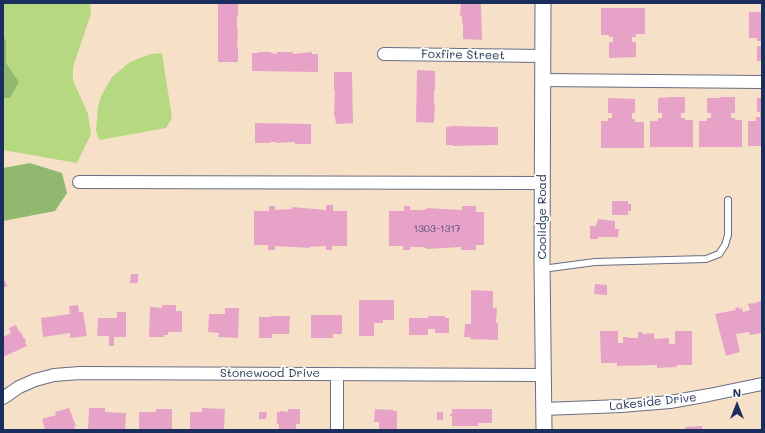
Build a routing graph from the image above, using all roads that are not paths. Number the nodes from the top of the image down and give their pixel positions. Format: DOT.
graph roads {
  1 [pos="543,3"];
  2 [pos="384,54"];
  3 [pos="543,56"];
  4 [pos="543,80"];
  5 [pos="762,82"];
  6 [pos="79,182"];
  7 [pos="542,183"];
  8 [pos="728,200"];
  9 [pos="542,269"];
  10 [pos="337,374"];
  11 [pos="543,375"];
  12 [pos="762,384"];
  13 [pos="3,398"];
  14 [pos="544,409"];
  15 [pos="337,430"];
  16 [pos="544,430"];
  1 -- 3 [label="street, Coolidge Road"];
  2 -- 3 [label="street, Foxfire Street"];
  3 -- 4 [label="street, Coolidge Road"];
  4 -- 5 [label="street"];
  4 -- 7 [label="street, Coolidge Road"];
  6 -- 7 [label="street"];
  7 -- 9 [label="street, Coolidge Road"];
  8 -- 9 [label="lane"];
  9 -- 11 [label="street, Coolidge Road"];
  10 -- 11 [label="street, Stonewood Drive"];
  10 -- 13 [label="street, Stonewood Drive"];
  10 -- 15 [label="street"];
  11 -- 14 [label="street, Coolidge Road"];
  12 -- 14 [label="street, Lakeside Drive"];
  14 -- 16 [label="street, Coolidge Road"];
}
